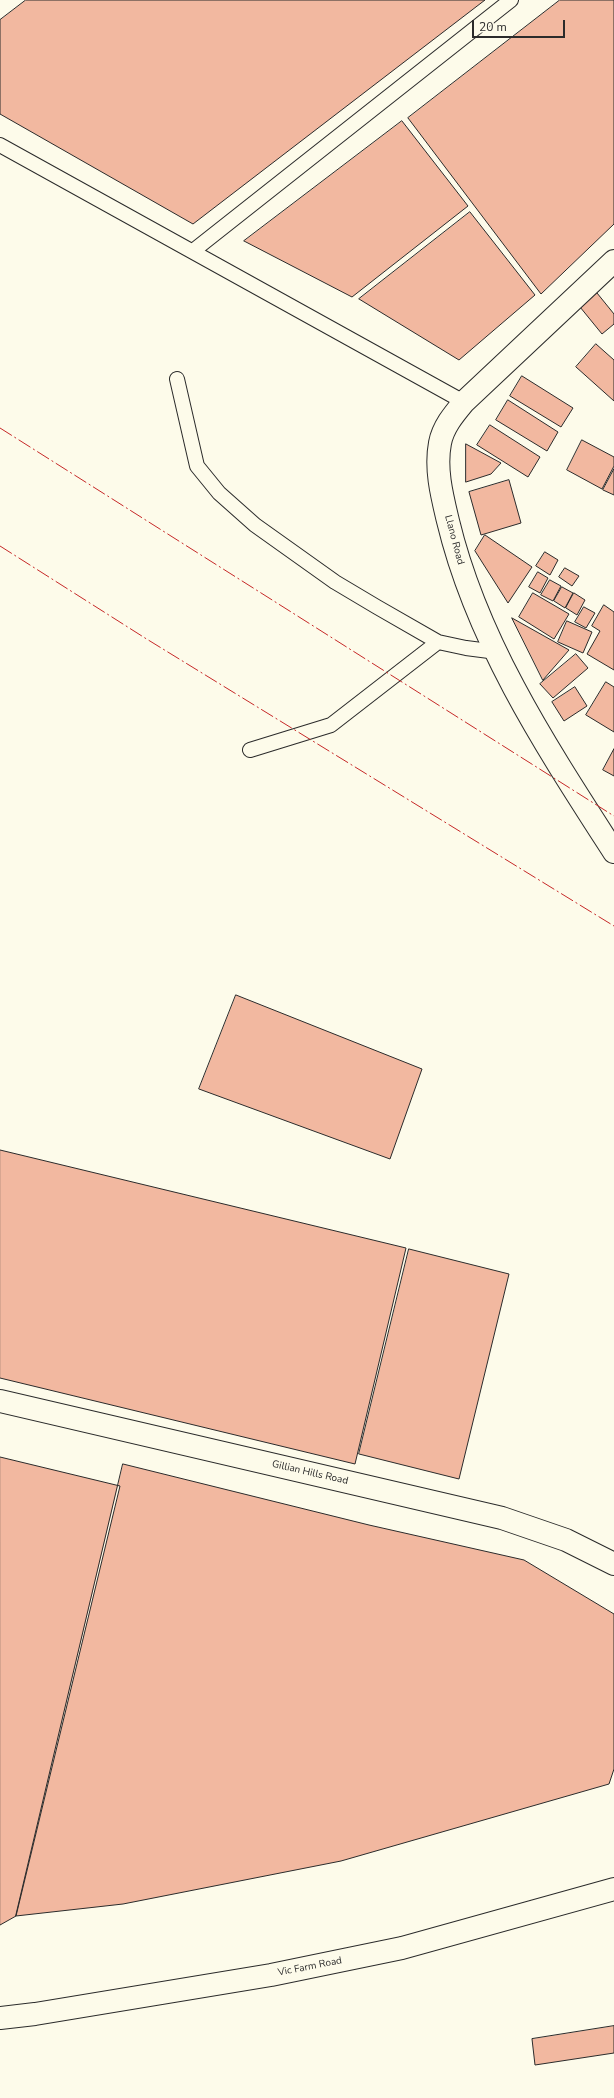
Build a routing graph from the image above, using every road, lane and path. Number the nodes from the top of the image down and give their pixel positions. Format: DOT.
graph roads {
  1 [pos="511,0"];
  2 [pos="0,145"];
  3 [pos="193,251"];
  4 [pos="614,261"];
  5 [pos="177,378"];
  6 [pos="464,402"];
  7 [pos="438,642"];
  8 [pos="497,652"];
  9 [pos="250,750"];
  10 [pos="614,852"];
  11 [pos="0,1401"];
  12 [pos="614,1564"];
  13 [pos="614,1889"];
  14 [pos="0,2018"];
  1 -- 3 [label="lane"];
  2 -- 3 [label="lane"];
  3 -- 6 [label="lane"];
  4 -- 6 [label="street, Llano Road"];
  5 -- 7 [label="lane"];
  6 -- 8 [label="street, Llano Road"];
  7 -- 8 [label="lane"];
  7 -- 9 [label="lane"];
  8 -- 10 [label="street, Llano Road"];
  11 -- 12 [label="street, Gillian Hills Road"];
  13 -- 14 [label="street, Vic Farm Road"];
}
